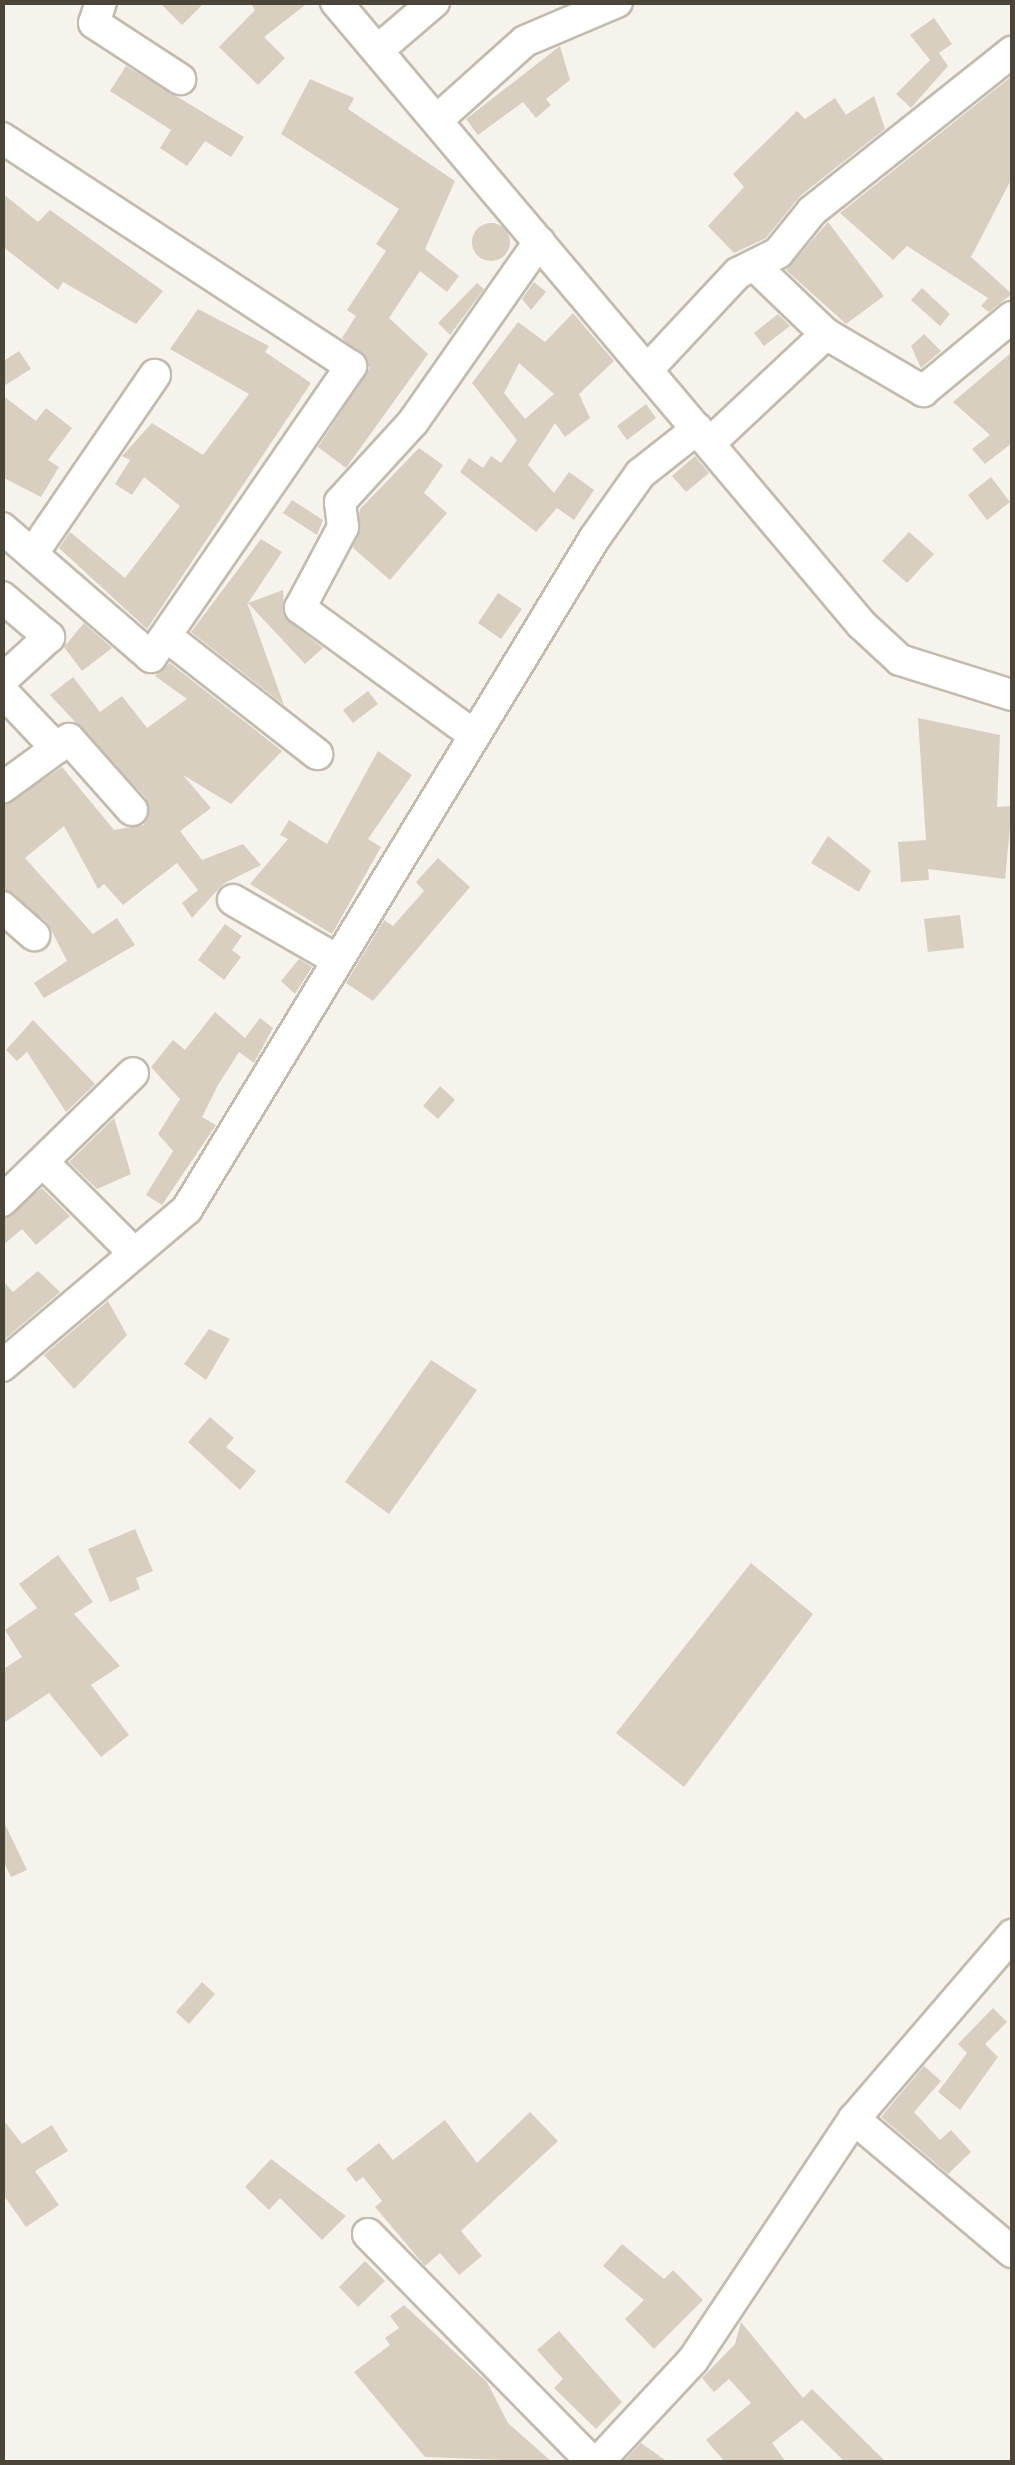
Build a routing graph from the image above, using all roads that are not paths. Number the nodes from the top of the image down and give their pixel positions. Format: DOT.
graph roads {
  1 [pos="101,2"];
  2 [pos="336,2"];
  3 [pos="434,2"];
  4 [pos="617,2"];
  5 [pos="378,50"];
  6 [pos="1012,52"];
  7 [pos="180,79"];
  8 [pos="438,120"];
  9 [pos="2,138"];
  10 [pos="539,242"];
  11 [pos="755,266"];
  12 [pos="1012,317"];
  13 [pos="826,334"];
  14 [pos="648,368"];
  15 [pos="155,375"];
  16 [pos="704,436"];
  17 [pos="2,528"];
  18 [pos="33,553"];
  19 [pos="2,597"];
  20 [pos="166,636"];
  21 [pos="2,680"];
  22 [pos="2,691"];
  23 [pos="1012,695"];
  24 [pos="470,733"];
  25 [pos="56,748"];
  26 [pos="317,754"];
  27 [pos="2,788"];
  28 [pos="132,810"];
  29 [pos="233,900"];
  30 [pos="2,907"];
  31 [pos="34,936"];
  32 [pos="334,958"];
  33 [pos="133,1073"];
  34 [pos="44,1163"];
  35 [pos="2,1200"];
  36 [pos="133,1252"];
  37 [pos="2,1366"];
  38 [pos="1012,1936"];
  39 [pos="854,2119"];
  40 [pos="368,2234"];
  41 [pos="1012,2252"];
  42 [pos="595,2462"];
  1 -- 7 [label="street"];
  2 -- 5 [label="street"];
  3 -- 5 [label="street"];
  4 -- 8 [label="street"];
  5 -- 8 [label="street"];
  6 -- 11 [label="street"];
  8 -- 10 [label="street"];
  9 -- 20 [label="street"];
  10 -- 14 [label="street"];
  10 -- 24 [label="street"];
  11 -- 13 [label="street"];
  11 -- 14 [label="street"];
  12 -- 13 [label="street"];
  13 -- 16 [label="street"];
  14 -- 16 [label="street"];
  15 -- 18 [label="street"];
  16 -- 23 [label="street"];
  16 -- 24 [label="street"];
  17 -- 18 [label="street"];
  18 -- 20 [label="street"];
  19 -- 21 [label="street"];
  20 -- 26 [label="street"];
  22 -- 25 [label="street"];
  24 -- 32 [label="street"];
  25 -- 27 [label="street"];
  25 -- 28 [label="street"];
  29 -- 32 [label="street"];
  30 -- 31 [label="street"];
  32 -- 36 [label="street"];
  33 -- 34 [label="street"];
  34 -- 35 [label="street"];
  34 -- 36 [label="street"];
  36 -- 37 [label="street"];
  38 -- 39 [label="street"];
  39 -- 41 [label="street"];
  39 -- 42 [label="street"];
  40 -- 42 [label="street"];
}
